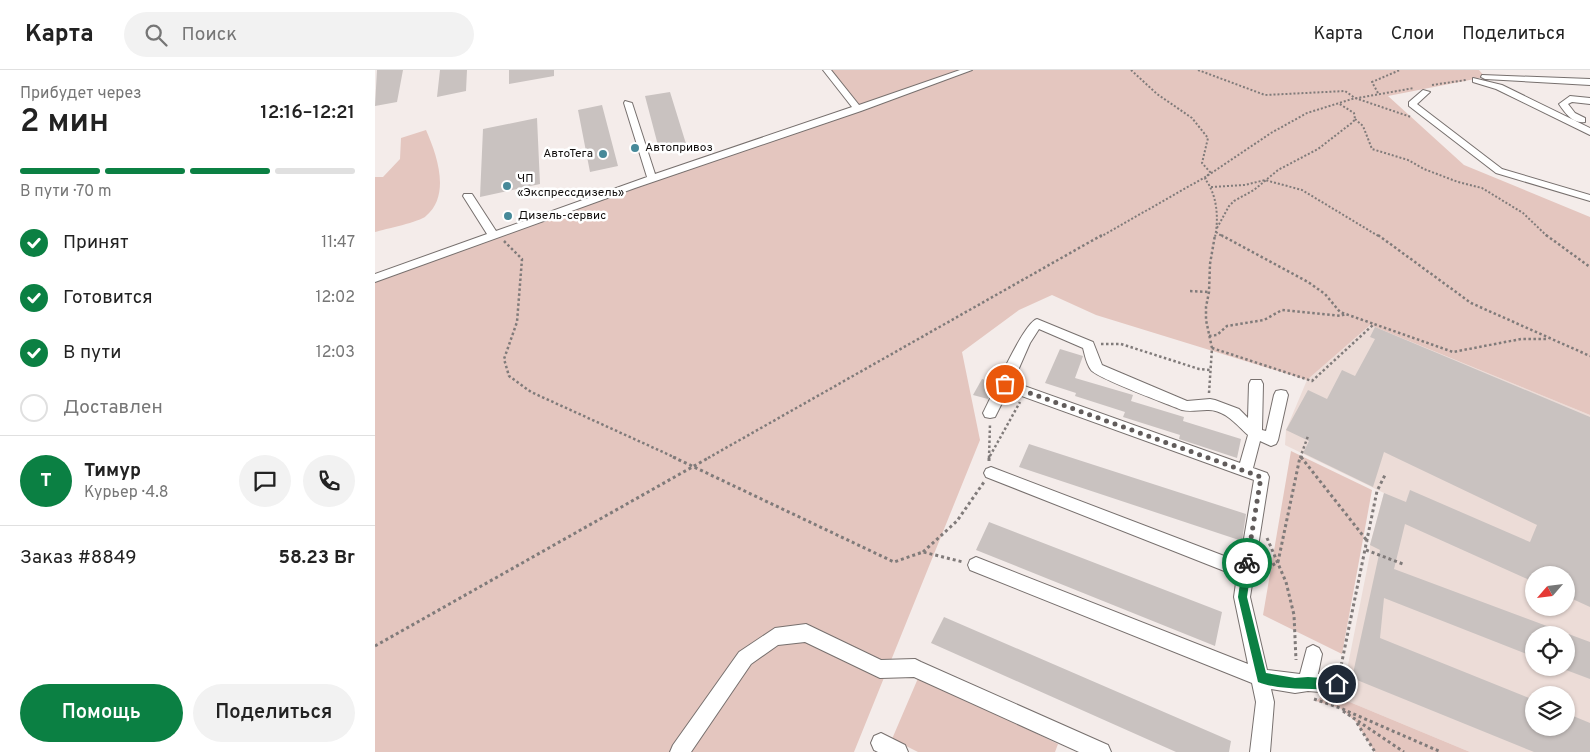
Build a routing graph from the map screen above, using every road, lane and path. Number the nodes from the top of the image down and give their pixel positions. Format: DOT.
graph roads {
  1 [pos="827,70"];
  2 [pos="968,70"];
  3 [pos="1131,70"];
  4 [pos="1198,70"];
  5 [pos="1400,70"];
  6 [pos="1485,77"];
  7 [pos="1476,80"];
  8 [pos="1590,82"];
  9 [pos="1499,87"];
  10 [pos="1424,88"];
  11 [pos="1590,90"];
  12 [pos="1378,93"];
  13 [pos="1355,98"];
  14 [pos="1590,101"];
  15 [pos="1337,102"];
  16 [pos="628,103"];
  17 [pos="858,109"];
  18 [pos="1355,119"];
  19 [pos="1419,120"];
  20 [pos="1590,123"];
  21 [pos="1590,132"];
  22 [pos="1207,176"];
  23 [pos="652,179"];
  24 [pos="1265,180"];
  25 [pos="1211,187"];
  26 [pos="468,196"];
  27 [pos="1590,198"];
  28 [pos="1217,228"];
  29 [pos="1215,232"];
  30 [pos="494,236"];
  31 [pos="1590,267"];
  32 [pos="375,278"];
  33 [pos="1190,291"];
  34 [pos="1209,292"];
  35 [pos="1345,314"];
  36 [pos="1374,324"];
  37 [pos="1209,336"];
  38 [pos="1549,339"];
  39 [pos="1089,345"];
  40 [pos="1212,348"];
  41 [pos="1590,356"];
  42 [pos="1210,370"];
  43 [pos="1005,384"];
  44 [pos="1256,384"];
  45 [pos="1025,392"];
  46 [pos="1281,395"];
  47 [pos="1210,404"];
  48 [pos="990,413"];
  49 [pos="1255,433"];
  50 [pos="1308,436"];
  51 [pos="1301,455"];
  52 [pos="990,465"];
  53 [pos="694,466"];
  54 [pos="1245,471"];
  55 [pos="1386,473"];
  56 [pos="1256,513"];
  57 [pos="1367,542"];
  58 [pos="1366,550"];
  59 [pos="923,552"];
  60 [pos="1278,562"];
  61 [pos="1403,564"];
  62 [pos="976,565"];
  63 [pos="1245,575"];
  64 [pos="375,646"];
  65 [pos="1313,654"];
  66 [pos="1261,678"];
  67 [pos="1302,683"];
  68 [pos="1341,685"];
  69 [pos="1316,701"];
  70 [pos="1339,708"];
  71 [pos="1356,722"];
  72 [pos="680,752"];
  73 [pos="1101,752"];
  74 [pos="1259,752"];
  75 [pos="1375,752"];
  76 [pos="1404,752"];
  77 [pos="1441,752"];
  1 -- 17 [label="street"];
  2 -- 17 [label="street"];
  3 -- 22 [label="path"];
  4 -- 13 [label="path"];
  5 -- 12 [label="path"];
  6 -- 8 [label="street"];
  6 -- 10 [label="path"];
  7 -- 9 [label="street"];
  9 -- 11 [label="street"];
  9 -- 21 [label="street"];
  10 -- 12 [label="path"];
  10 -- 27 [label="street"];
  12 -- 13 [label="path"];
  13 -- 15 [label="path"];
  13 -- 19 [label="path"];
  14 -- 20 [label="street"];
  15 -- 18 [label="path"];
  15 -- 22 [label="path"];
  16 -- 23 [label="street"];
  17 -- 23 [label="street"];
  18 -- 24 [label="path"];
  18 -- 31 [label="path"];
  22 -- 25 [label="path"];
  22 -- 53 [label="path"];
  23 -- 30 [label="street"];
  24 -- 25 [label="path"];
  24 -- 28 [label="path"];
  24 -- 38 [label="path"];
  25 -- 28 [label="path"];
  26 -- 30 [label="street"];
  28 -- 29 [label="path"];
  29 -- 34 [label="path"];
  29 -- 35 [label="path"];
  30 -- 32 [label="street"];
  30 -- 53 [label="path"];
  33 -- 34 [label="path"];
  34 -- 37 [label="path"];
  35 -- 36 [label="path"];
  35 -- 37 [label="path"];
  36 -- 38 [label="path"];
  36 -- 40 [label="path"];
  37 -- 40 [label="path"];
  38 -- 41 [label="path"];
  39 -- 42 [label="path"];
  39 -- 43 [label="street"];
  39 -- 47 [label="street"];
  40 -- 42 [label="path"];
  42 -- 47 [label="path"];
  43 -- 45 [label="street"];
  43 -- 48 [label="street"];
  44 -- 49 [label="street"];
  45 -- 52 [label="path"];
  45 -- 54 [label="street"];
  46 -- 49 [label="street"];
  47 -- 49 [label="street"];
  48 -- 52 [label="path"];
  49 -- 54 [label="street"];
  50 -- 51 [label="path"];
  51 -- 57 [label="path"];
  51 -- 60 [label="path"];
  52 -- 59 [label="path"];
  52 -- 63 [label="street"];
  53 -- 59 [label="path"];
  53 -- 64 [label="path"];
  54 -- 56 [label="street"];
  55 -- 57 [label="path"];
  56 -- 60 [label="path"];
  56 -- 63 [label="street"];
  57 -- 58 [label="path"];
  58 -- 61 [label="path"];
  58 -- 68 [label="path"];
  59 -- 62 [label="path"];
  60 -- 63 [label="path"];
  60 -- 67 [label="path"];
  62 -- 66 [label="street"];
  63 -- 66 [label="street"];
  65 -- 67 [label="street"];
  66 -- 67 [label="street"];
  66 -- 74 [label="street"];
  67 -- 68 [label="street"];
  69 -- 70 [label="path"];
  70 -- 71 [label="path"];
  70 -- 77 [label="path"];
  71 -- 75 [label="path"];
  71 -- 76 [label="path"];
  72 -- 73 [label="street"];
}
